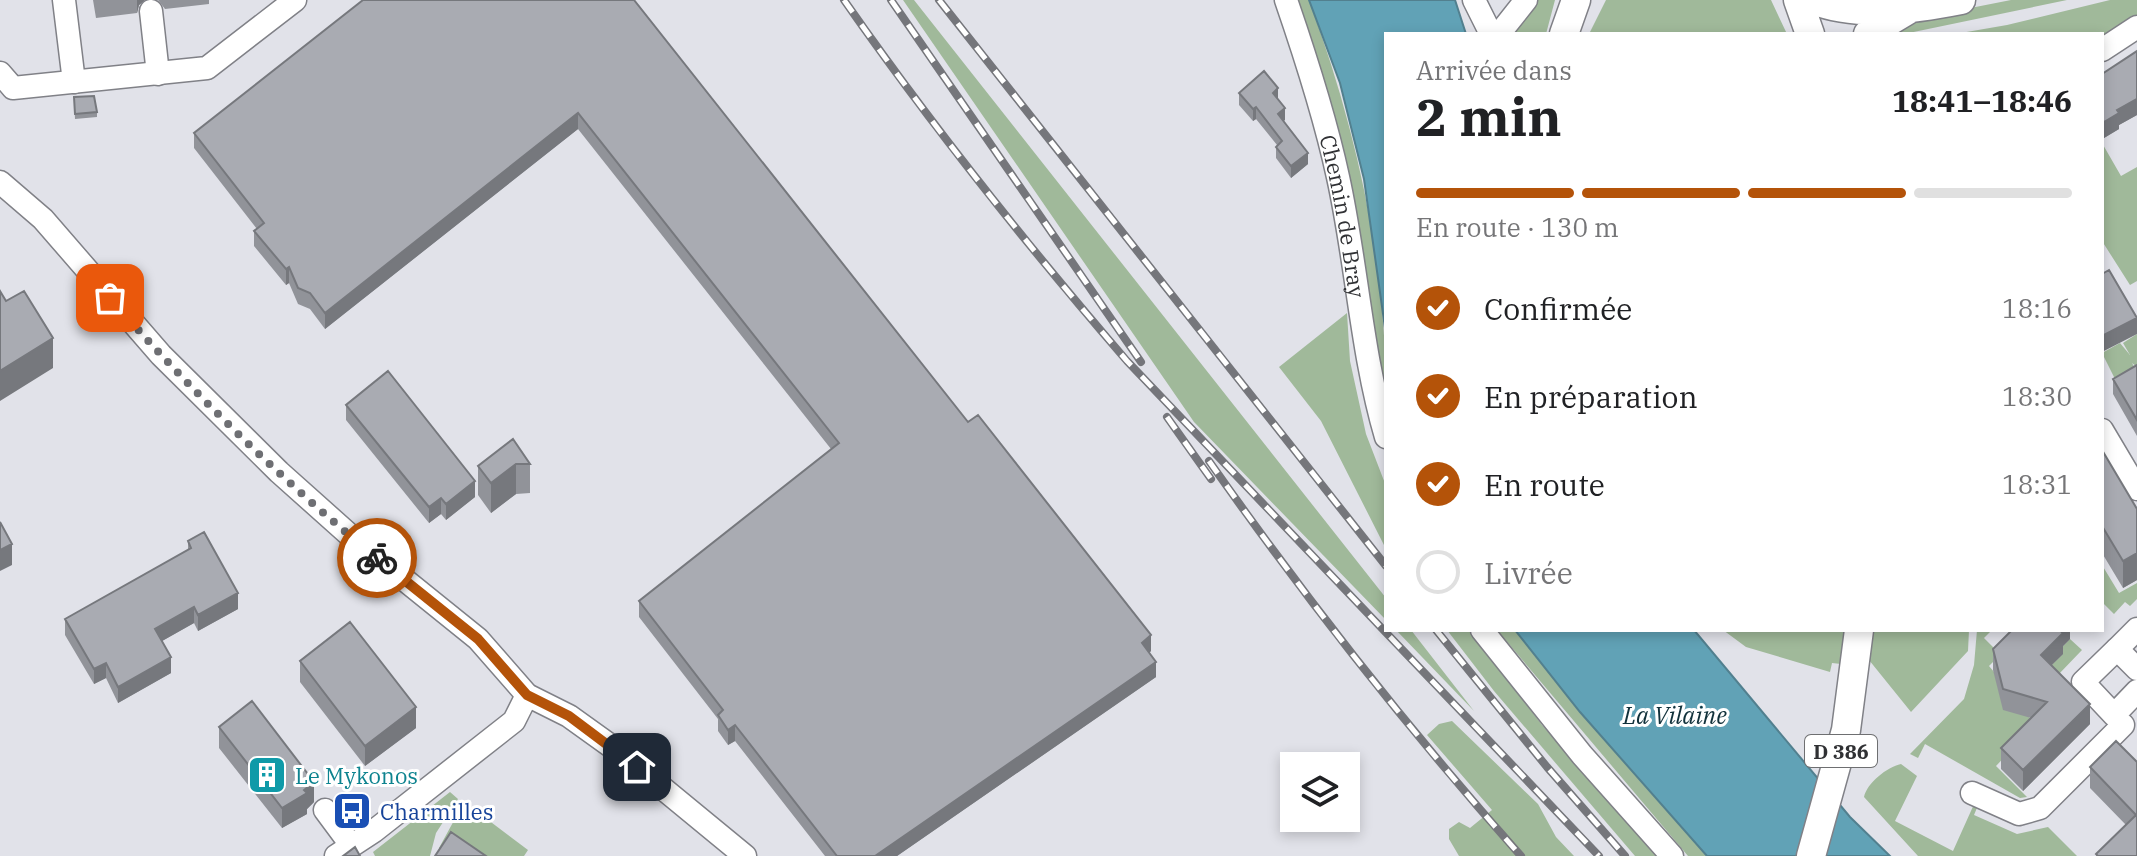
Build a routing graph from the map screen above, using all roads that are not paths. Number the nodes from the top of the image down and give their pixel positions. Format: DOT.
graph roads {
  1 [pos="64,0"];
  2 [pos="295,0"];
  3 [pos="1286,0"];
  4 [pos="1474,0"];
  5 [pos="1526,0"];
  6 [pos="1576,0"];
  7 [pos="1798,0"];
  8 [pos="1813,0"];
  9 [pos="1961,0"];
  10 [pos="1910,9"];
  11 [pos="151,11"];
  12 [pos="2137,27"];
  13 [pos="1490,32"];
  14 [pos="1501,32"];
  15 [pos="1565,32"];
  16 [pos="1809,32"];
  17 [pos="1871,32"];
  18 [pos="2104,49"];
  19 [pos="0,73"];
  20 [pos="158,74"];
  21 [pos="74,82"];
  22 [pos="0,182"];
  23 [pos="1384,428"];
  24 [pos="2104,433"];
  25 [pos="2137,489"];
  26 [pos="2137,629"];
  27 [pos="1484,632"];
  28 [pos="1858,637"];
  29 [pos="2117,649"];
  30 [pos="2137,669"];
  31 [pos="2137,691"];
  32 [pos="527,695"];
  33 [pos="2125,726"];
  34 [pos="1972,793"];
  35 [pos="325,810"];
  36 [pos="347,848"];
  37 [pos="745,856"];
  38 [pos="1672,856"];
  39 [pos="1811,856"];
  1 -- 21 [label="street"];
  2 -- 20 [label="street"];
  3 -- 23 [label="street, Chemin de Bray"];
  4 -- 13 [label="street"];
  5 -- 14 [label="street"];
  6 -- 15 [label="main road"];
  7 -- 16 [label="main road"];
  8 -- 10 [label="main road"];
  9 -- 10 [label="main road"];
  10 -- 17 [label="main road"];
  11 -- 20 [label="street"];
  12 -- 18 [label="street"];
  19 -- 21 [label="street"];
  20 -- 21 [label="street"];
  22 -- 32 [label="street"];
  24 -- 25 [label="street"];
  26 -- 29 [label="street"];
  27 -- 38 [label="street"];
  28 -- 39 [label="main road, D 386"];
  29 -- 30 [label="street"];
  29 -- 33 [label="street"];
  31 -- 33 [label="street"];
  32 -- 36 [label="street"];
  32 -- 37 [label="street"];
  33 -- 34 [label="street"];
  35 -- 36 [label="street"];
}
